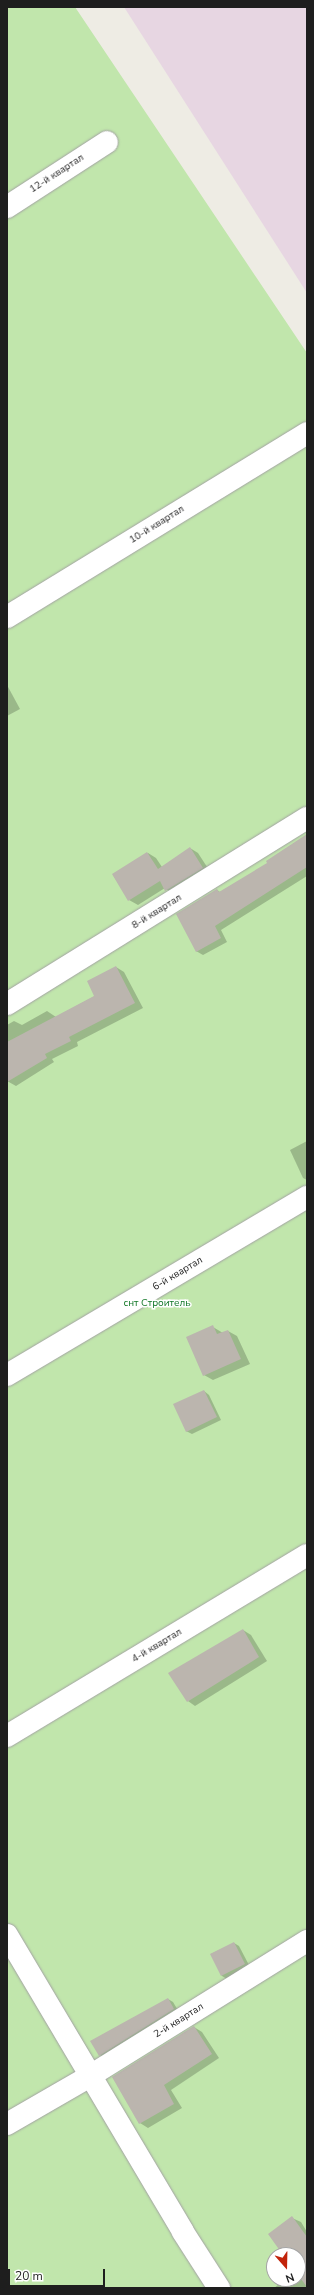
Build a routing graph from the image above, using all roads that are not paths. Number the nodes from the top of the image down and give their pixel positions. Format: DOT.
graph roads {
  1 [pos="107,142"];
  2 [pos="7,207"];
  3 [pos="307,433"];
  4 [pos="7,617"];
  5 [pos="307,818"];
  6 [pos="7,1004"];
  7 [pos="307,1197"];
  8 [pos="7,1375"];
  9 [pos="307,1555"];
  10 [pos="7,1736"];
  11 [pos="7,1935"];
  12 [pos="307,1941"];
  13 [pos="90,2076"];
  14 [pos="7,2124"];
  15 [pos="219,2288"];
  1 -- 2 [label="street, 12-й квартал"];
  3 -- 4 [label="street, 10-й квартал"];
  5 -- 6 [label="street, 8-й квартал"];
  7 -- 8 [label="street, 6-й квартал"];
  9 -- 10 [label="street, 4-й квартал"];
  11 -- 13 [label="street"];
  12 -- 13 [label="street, 2-й квартал"];
  13 -- 14 [label="street, 2-й квартал"];
  13 -- 15 [label="street"];
}
